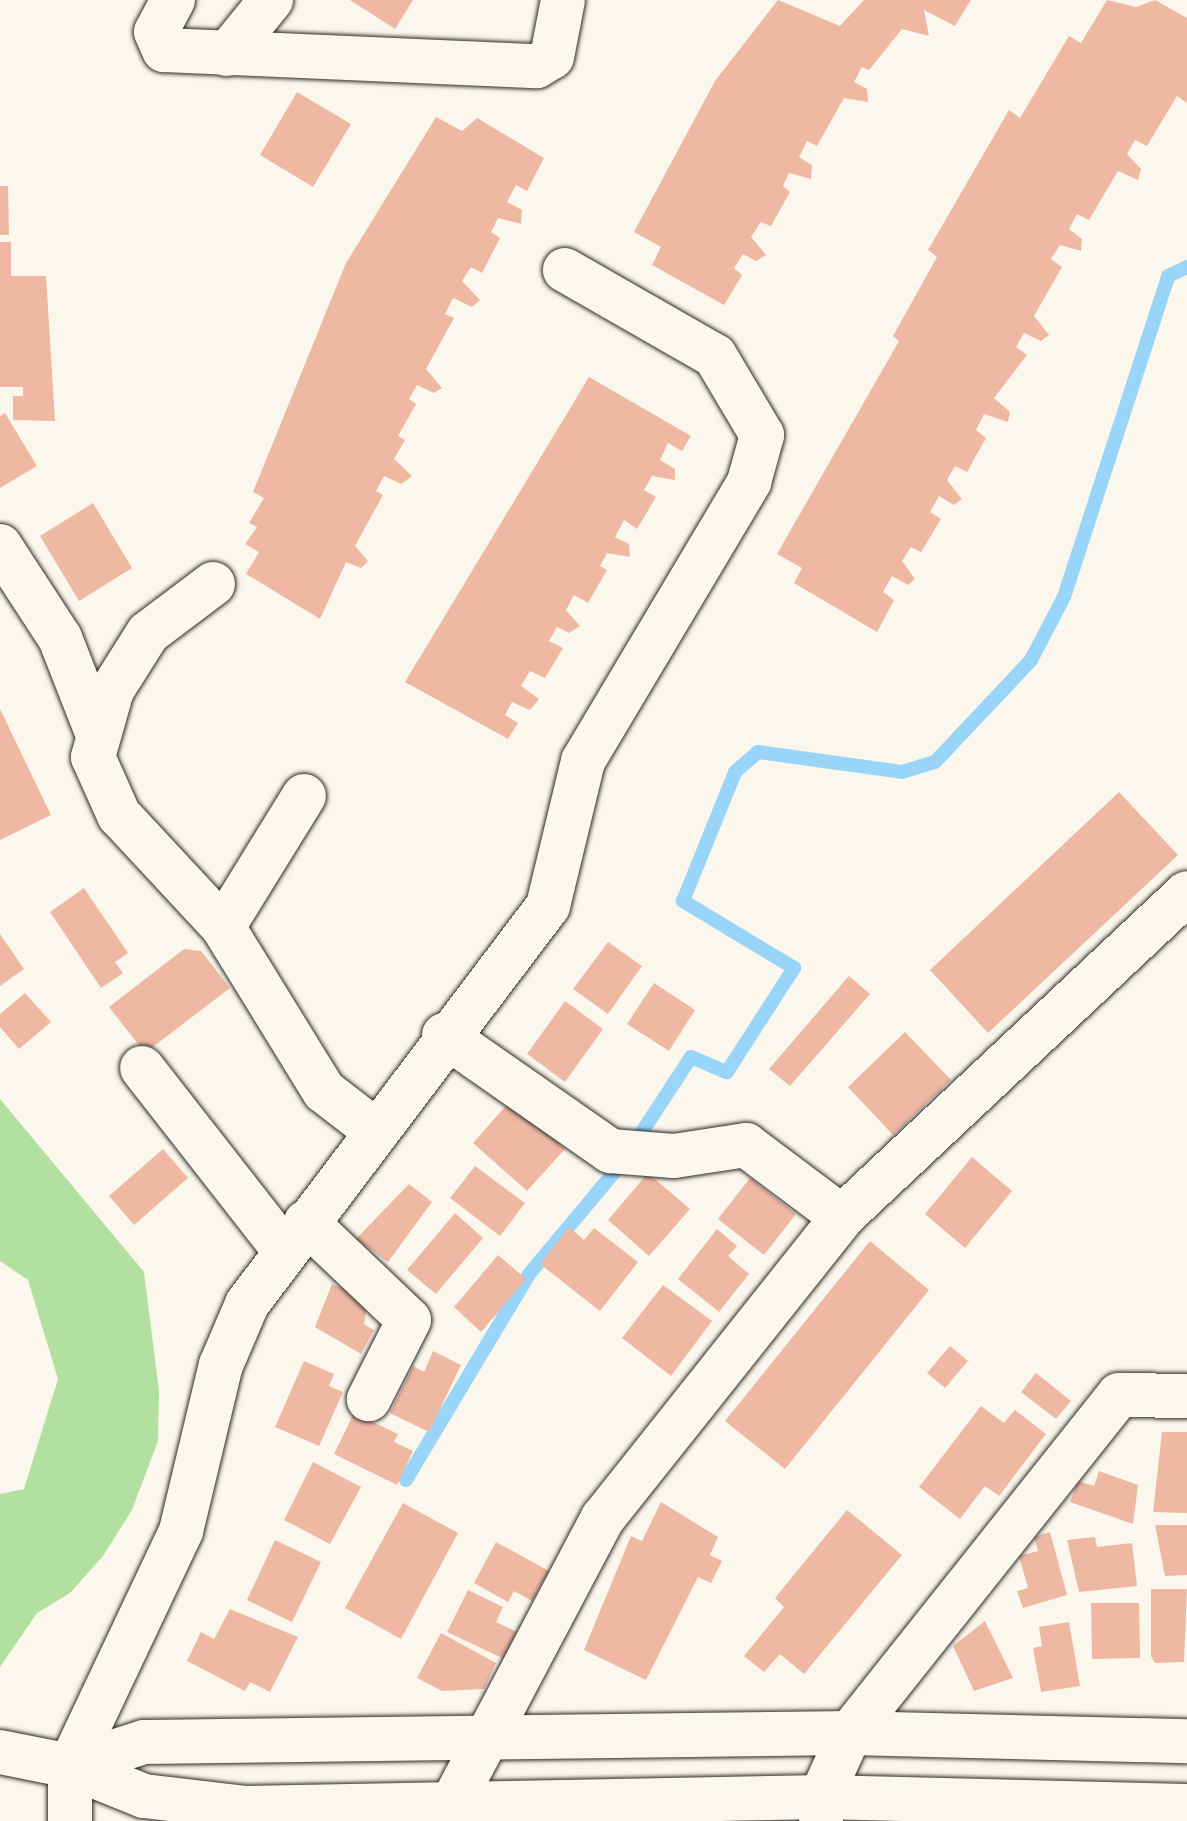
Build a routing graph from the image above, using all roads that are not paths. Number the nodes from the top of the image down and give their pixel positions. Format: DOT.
graph roads {
  1 [pos="173,0"];
  2 [pos="271,0"];
  3 [pos="563,0"];
  4 [pos="227,54"];
  5 [pos="565,270"];
  6 [pos="0,546"];
  7 [pos="213,584"];
  8 [pos="96,730"];
  9 [pos="304,796"];
  10 [pos="1187,893"];
  11 [pos="223,927"];
  12 [pos="444,1035"];
  13 [pos="142,1068"];
  14 [pos="377,1132"];
  15 [pos="842,1217"];
  16 [pos="295,1236"];
  17 [pos="1187,1396"];
  18 [pos="369,1399"];
  19 [pos="850,1733"];
  20 [pos="490,1736"];
  21 [pos="1187,1741"];
  22 [pos="0,1752"];
  23 [pos="70,1766"];
  24 [pos="1187,1806"];
  25 [pos="821,1809"];
  26 [pos="448,1811"];
  27 [pos="70,1821"];
  1 -- 4 [label="street"];
  2 -- 4 [label="street"];
  3 -- 4 [label="street"];
  5 -- 12 [label="street"];
  6 -- 8 [label="street"];
  7 -- 8 [label="street"];
  8 -- 11 [label="street"];
  9 -- 11 [label="street"];
  10 -- 15 [label="street"];
  11 -- 14 [label="street"];
  12 -- 14 [label="street"];
  12 -- 15 [label="street"];
  13 -- 16 [label="street"];
  14 -- 16 [label="street"];
  15 -- 20 [label="street"];
  16 -- 18 [label="street"];
  16 -- 23 [label="street"];
  17 -- 19 [label="street"];
  19 -- 20 [label="street"];
  19 -- 21 [label="street"];
  19 -- 25 [label="street"];
  20 -- 23 [label="street"];
  20 -- 26 [label="street"];
  22 -- 23 [label="street"];
  23 -- 26 [label="street"];
  23 -- 27 [label="street"];
  24 -- 25 [label="street"];
  25 -- 26 [label="street"];
}
